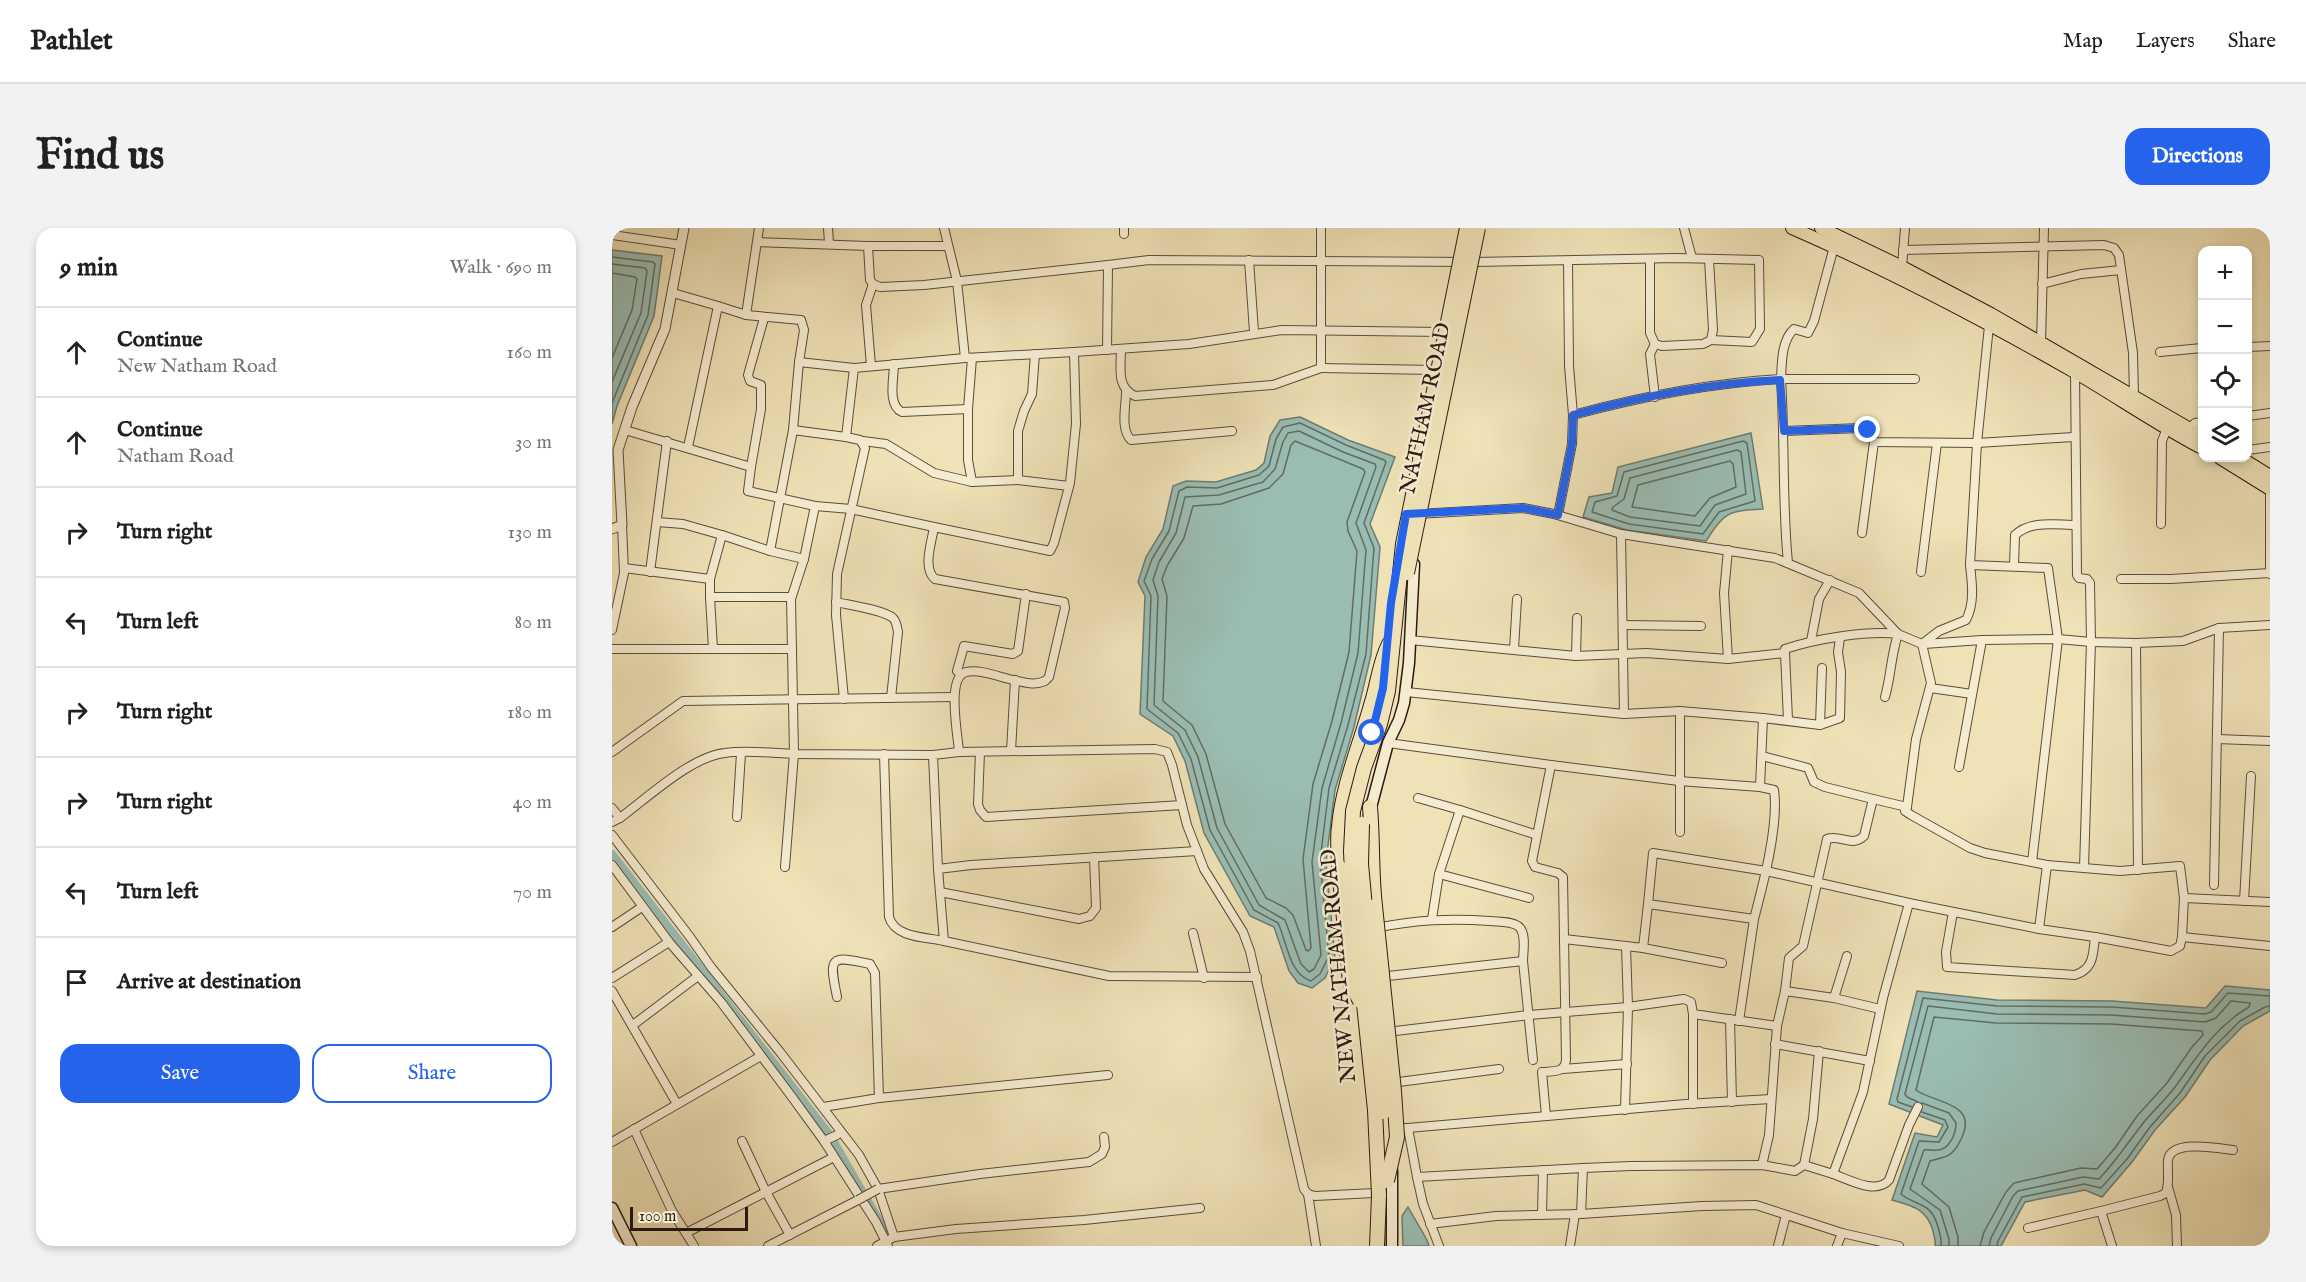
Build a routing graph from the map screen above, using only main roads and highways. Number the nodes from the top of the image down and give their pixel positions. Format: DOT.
graph roads {
  1 [pos="1466,228"];
  2 [pos="1479,228"];
  3 [pos="1792,228"];
  4 [pos="1821,228"];
  5 [pos="1836,242"];
  6 [pos="2189,429"];
  7 [pos="2198,442"];
  8 [pos="2227,462"];
  9 [pos="2247,462"];
  10 [pos="2270,476"];
  11 [pos="2270,488"];
  12 [pos="1400,544"];
  13 [pos="1389,644"];
  14 [pos="1389,740"];
  15 [pos="1370,807"];
  16 [pos="1364,1008"];
  17 [pos="1387,1181"];
  18 [pos="612,1208"];
  19 [pos="614,1220"];
  20 [pos="631,1246"];
  21 [pos="1375,1246"];
  22 [pos="1386,1246"];
  23 [pos="1392,1246"];
  1 -- 12 [label="main road, NATHAM ROAD"];
  1 -- 16 [label="highway, bridge"];
  2 -- 14 [label="main road, NATHAM ROAD"];
  2 -- 17 [label="highway, bridge"];
  3 -- 5 [label="main road"];
  4 -- 5 [label="main road"];
  5 -- 6 [label="main road"];
  5 -- 6 [label="main road"];
  6 -- 7 [label="main road"];
  8 -- 11 [label="main road"];
  9 -- 10 [label="main road"];
  12 -- 13 [label="main road, NEW NATHAM ROAD"];
  13 -- 16 [label="highway, bridge"];
  13 -- 21 [label="main road, NEW NATHAM ROAD"];
  14 -- 15 [label="main road, NEW NATHAM ROAD"];
  15 -- 17 [label="highway, bridge"];
  15 -- 23 [label="main road, NEW NATHAM ROAD"];
  16 -- 21 [label="highway, bridge"];
  17 -- 22 [label="highway"];
  18 -- 19 [label="main road"];
  19 -- 20 [label="main road"];
}
